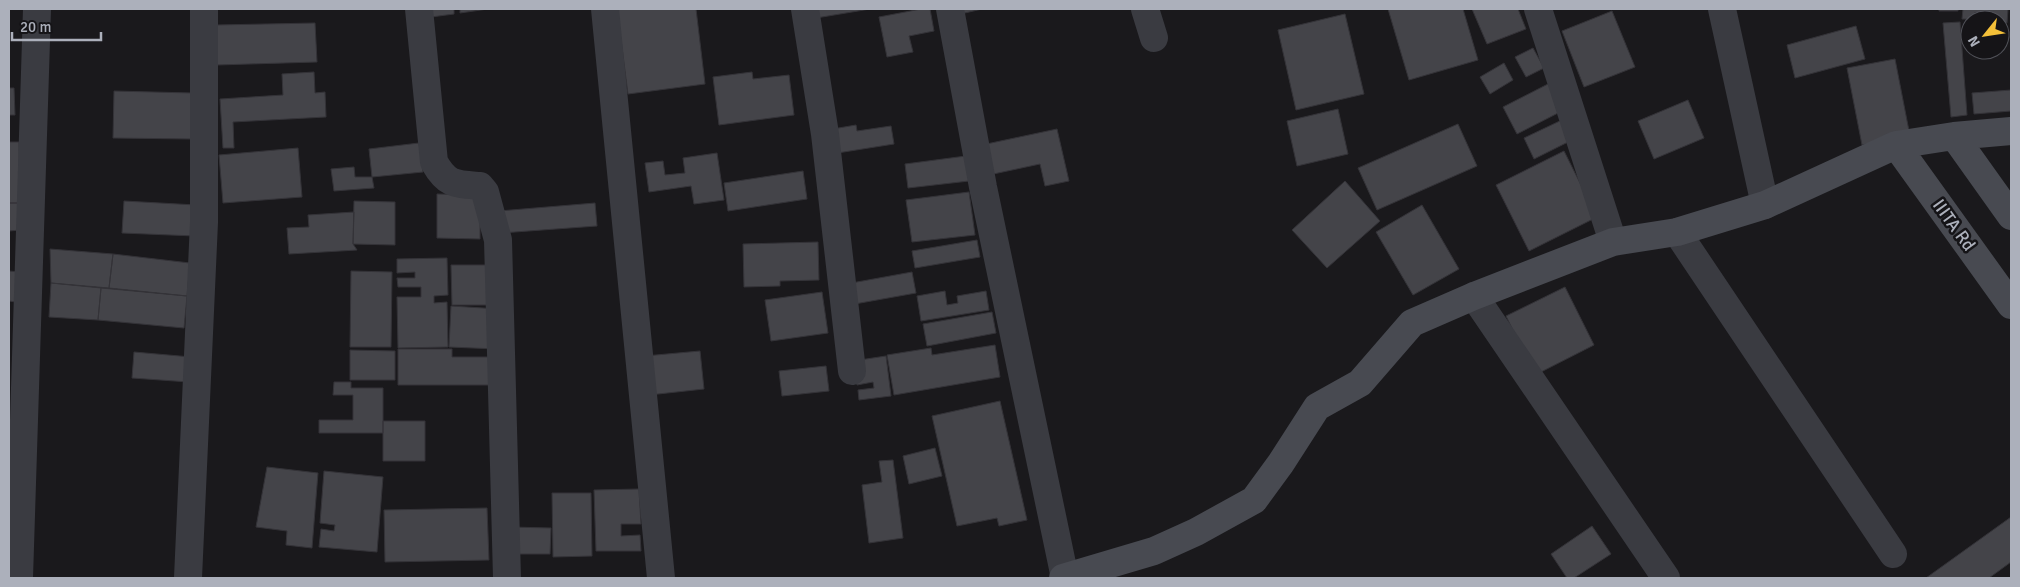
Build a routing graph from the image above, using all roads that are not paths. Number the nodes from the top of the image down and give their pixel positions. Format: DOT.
graph roads {
  1 [pos="37,9"];
  2 [pos="204,9"];
  3 [pos="419,9"];
  4 [pos="605,9"];
  5 [pos="805,9"];
  6 [pos="950,9"];
  7 [pos="1145,9"];
  8 [pos="1538,9"];
  9 [pos="1722,9"];
  10 [pos="1154,38"];
  11 [pos="2011,131"];
  12 [pos="1954,136"];
  13 [pos="1896,146"];
  14 [pos="1765,205"];
  15 [pos="2011,216"];
  16 [pos="1677,232"];
  17 [pos="1614,242"];
  18 [pos="1474,296"];
  19 [pos="2011,305"];
  20 [pos="852,371"];
  21 [pos="17,374"];
  22 [pos="1894,554"];
  23 [pos="19,578"];
  24 [pos="188,578"];
  25 [pos="507,578"];
  26 [pos="661,578"];
  27 [pos="1064,578"];
  28 [pos="1666,578"];
  1 -- 21 [label="street"];
  2 -- 24 [label="street"];
  3 -- 25 [label="street"];
  4 -- 26 [label="street"];
  5 -- 20 [label="street"];
  6 -- 27 [label="street"];
  7 -- 10 [label="street"];
  8 -- 17 [label="street"];
  9 -- 14 [label="street"];
  11 -- 12 [label="street"];
  12 -- 13 [label="street"];
  12 -- 15 [label="street"];
  13 -- 14 [label="street"];
  13 -- 19 [label="street, IIITA Rd"];
  14 -- 16 [label="street"];
  16 -- 17 [label="street"];
  16 -- 22 [label="street"];
  17 -- 18 [label="street"];
  18 -- 27 [label="street"];
  18 -- 28 [label="street"];
  21 -- 23 [label="street"];
}
